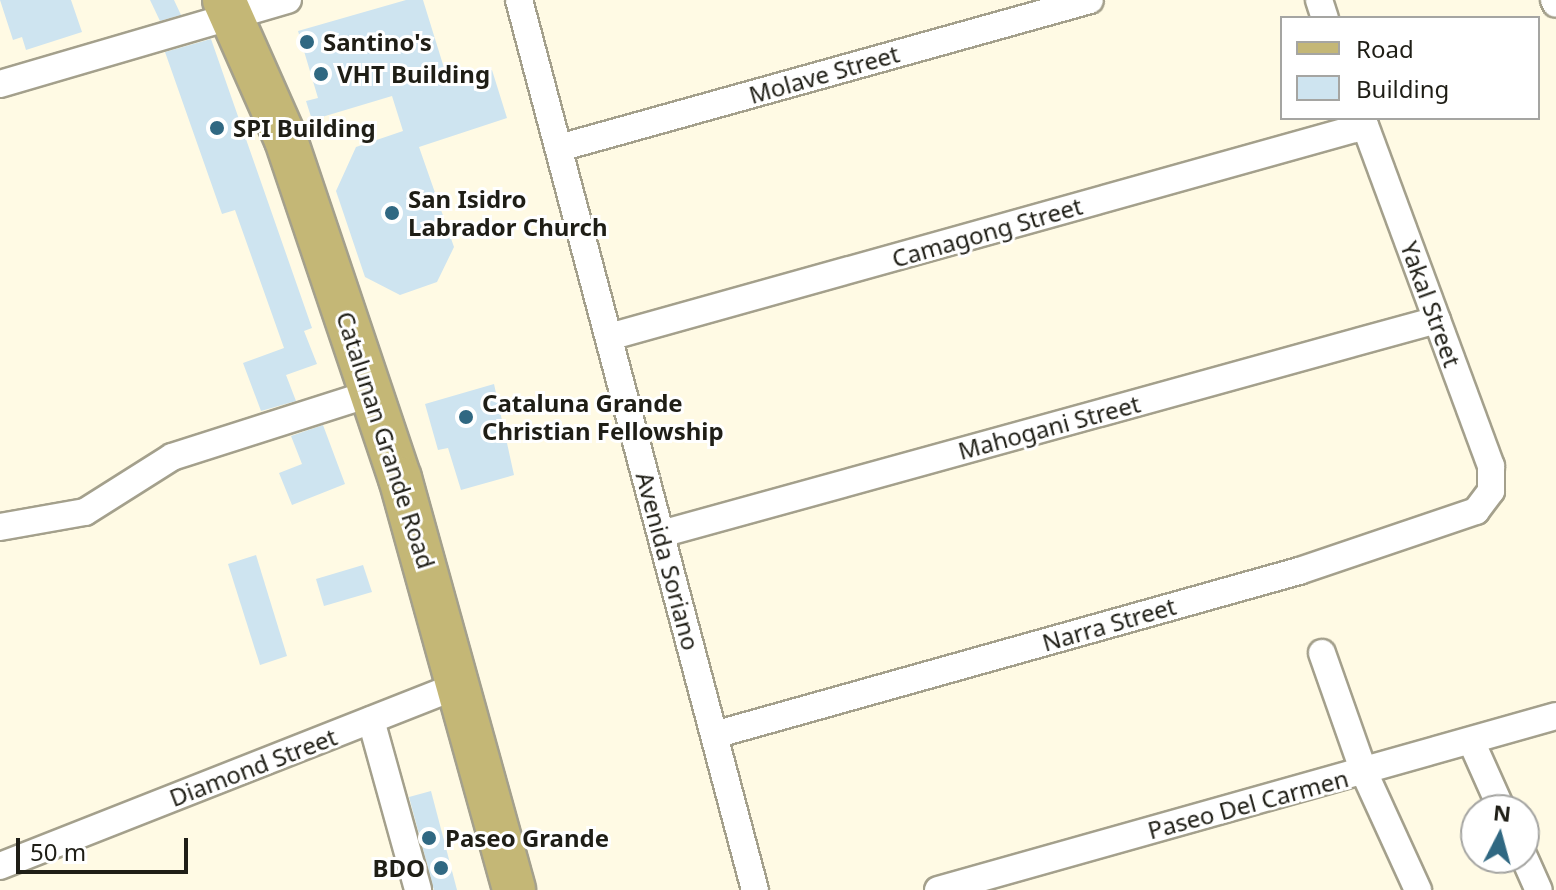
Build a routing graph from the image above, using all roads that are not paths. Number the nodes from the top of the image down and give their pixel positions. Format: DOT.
graph roads {
  1 [pos="288,0"];
  2 [pos="519,0"];
  3 [pos="1090,0"];
  4 [pos="228,7"];
  5 [pos="0,84"];
  6 [pos="1364,122"];
  7 [pos="559,148"];
  8 [pos="1437,320"];
  9 [pos="609,337"];
  10 [pos="372,393"];
  11 [pos="1491,491"];
  12 [pos="0,527"];
  13 [pos="661,534"];
  14 [pos="1322,653"];
  15 [pos="460,685"];
  16 [pos="1556,716"];
  17 [pos="371,720"];
  18 [pos="714,735"];
  19 [pos="1472,743"];
  20 [pos="1364,772"];
  21 [pos="1495,794"];
  22 [pos="0,866"];
  23 [pos="415,889"];
  24 [pos="514,890"];
  25 [pos="755,890"];
  26 [pos="938,890"];
  27 [pos="1418,890"];
  1 -- 4 [label="street"];
  2 -- 7 [label="street, Avenida Soriano"];
  3 -- 7 [label="street, Molave Street"];
  4 -- 5 [label="street"];
  4 -- 10 [label="main road, Catalunan Grande Road"];
  6 -- 8 [label="street, Yakal Street"];
  6 -- 9 [label="street, Camagong Street"];
  7 -- 9 [label="street, Avenida Soriano"];
  8 -- 11 [label="street, Yakal Street"];
  8 -- 13 [label="street, Mahogani Street"];
  9 -- 13 [label="street, Avenida Soriano"];
  10 -- 12 [label="street"];
  10 -- 15 [label="main road, Catalunan Grande Road"];
  11 -- 18 [label="street, Narra Street"];
  13 -- 18 [label="street, Avenida Soriano"];
  14 -- 20 [label="street"];
  15 -- 17 [label="street, Diamond Street"];
  15 -- 24 [label="main road, Catalunan Grande Road"];
  16 -- 19 [label="street, Paseo Del Carmen"];
  17 -- 22 [label="street, Diamond Street"];
  17 -- 23 [label="street"];
  18 -- 25 [label="street, Avenida Soriano"];
  19 -- 20 [label="street, Paseo Del Carmen"];
  19 -- 21 [label="street"];
  20 -- 26 [label="street, Paseo Del Carmen"];
  20 -- 27 [label="street"];
}
